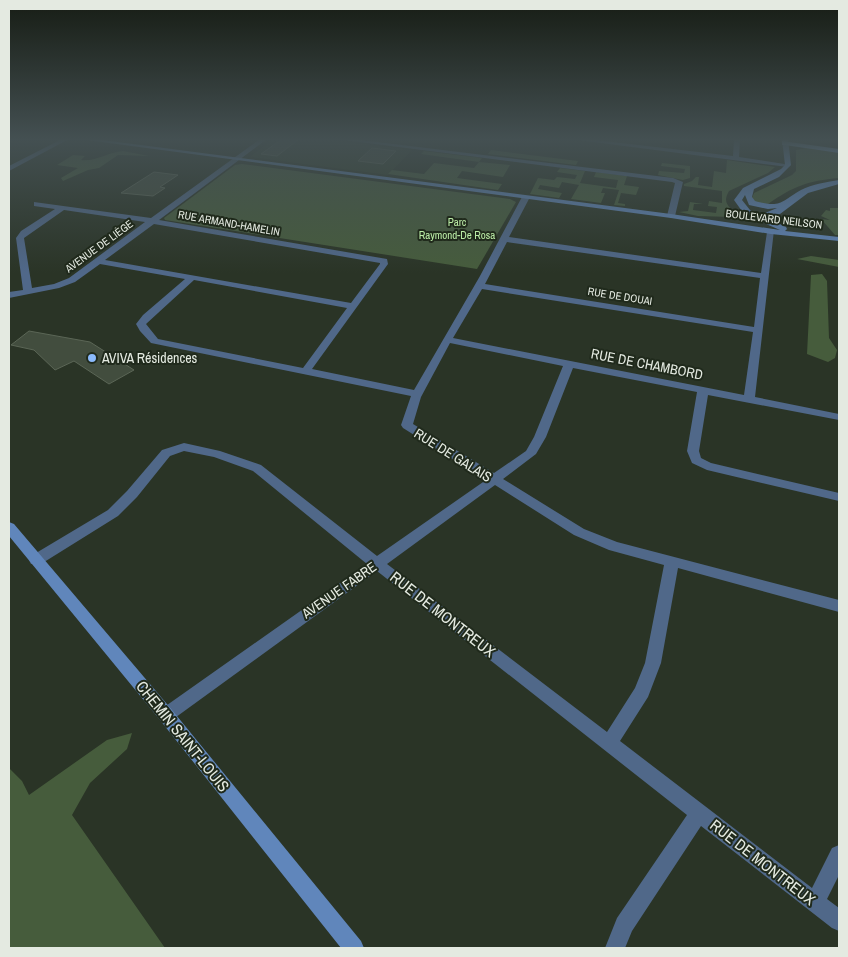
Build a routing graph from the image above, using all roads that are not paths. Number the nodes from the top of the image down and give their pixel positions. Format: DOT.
graph roads {
  1 [pos="203,184"];
  2 [pos="424,184"];
  3 [pos="679,184"];
  4 [pos="760,184"];
  5 [pos="832,184"];
  6 [pos="750,188"];
  7 [pos="526,197"];
  8 [pos="793,200"];
  9 [pos="37,204"];
  10 [pos="62,208"];
  11 [pos="671,216"];
  12 [pos="760,219"];
  13 [pos="152,221"];
  14 [pos="713,223"];
  15 [pos="772,232"];
  16 [pos="806,234"];
  17 [pos="504,239"];
  18 [pos="839,239"];
  19 [pos="99,262"];
  20 [pos="764,276"];
  21 [pos="191,278"];
  22 [pos="480,286"];
  23 [pos="28,291"];
  24 [pos="9,295"];
  25 [pos="353,306"];
  26 [pos="756,330"];
  27 [pos="448,340"];
  28 [pos="569,364"];
  29 [pos="305,372"];
  30 [pos="703,390"];
  31 [pos="418,394"];
  32 [pos="748,398"];
  33 [pos="839,417"];
  34 [pos="494,480"];
  35 [pos="839,497"];
  36 [pos="9,527"];
  37 [pos="36,560"];
  38 [pos="672,562"];
  39 [pos="377,564"];
  40 [pos="839,606"];
  41 [pos="166,715"];
  42 [pos="610,742"];
  43 [pos="699,813"];
  44 [pos="839,855"];
  45 [pos="815,902"];
  46 [pos="839,921"];
  47 [pos="354,948"];
  48 [pos="615,948"];
  1 -- 13 [label="street, AVENUE DE LIÈGE"];
  2 -- 7 [label="main road, BOULEVARD NEILSON"];
  3 -- 11 [label="street"];
  4 -- 6 [label="main road"];
  5 -- 8 [label="main road"];
  6 -- 8 [label="main road"];
  6 -- 12 [label="main road"];
  7 -- 11 [label="main road, BOULEVARD NEILSON"];
  7 -- 17 [label="street"];
  8 -- 12 [label="main road"];
  8 -- 16 [label="main road"];
  9 -- 10 [label="street, RUE ARMAND-HAMELIN"];
  10 -- 13 [label="street, RUE ARMAND-HAMELIN"];
  10 -- 23 [label="street"];
  11 -- 14 [label="main road, BOULEVARD NEILSON"];
  12 -- 14 [label="main road"];
  12 -- 16 [label="main road"];
  13 -- 19 [label="street, AVENUE DE LIÈGE"];
  13 -- 25 [label="street, RUE ARMAND-HAMELIN"];
  14 -- 15 [label="main road, BOULEVARD NEILSON"];
  15 -- 16 [label="main road, BOULEVARD NEILSON"];
  15 -- 20 [label="street"];
  16 -- 18 [label="main road, BOULEVARD NEILSON"];
  17 -- 20 [label="street"];
  17 -- 22 [label="street"];
  19 -- 21 [label="street"];
  19 -- 23 [label="street, AVENUE DE LIÈGE"];
  20 -- 26 [label="street"];
  21 -- 25 [label="street"];
  21 -- 29 [label="street"];
  22 -- 26 [label="street, RUE DE DOUAI"];
  22 -- 27 [label="street"];
  23 -- 24 [label="street, AVENUE DE LIÈGE"];
  25 -- 29 [label="street"];
  26 -- 32 [label="street"];
  27 -- 28 [label="street, RUE DE CHAMBORD"];
  27 -- 31 [label="street"];
  28 -- 30 [label="street, RUE DE CHAMBORD"];
  28 -- 34 [label="street, AVENUE FABRE"];
  29 -- 31 [label="street"];
  30 -- 32 [label="street, RUE DE CHAMBORD"];
  30 -- 35 [label="street"];
  31 -- 34 [label="street, RUE DE GALAIS"];
  32 -- 33 [label="street, RUE DE CHAMBORD"];
  34 -- 38 [label="street, RUE DE GALAIS"];
  34 -- 39 [label="street, AVENUE FABRE"];
  36 -- 37 [label="main road, CHEMIN SAINT-LOUIS"];
  37 -- 39 [label="street, RUE DE MONTREUX"];
  37 -- 41 [label="main road, CHEMIN SAINT-LOUIS"];
  38 -- 40 [label="street, RUE DE GALAIS"];
  38 -- 42 [label="street"];
  39 -- 41 [label="street, AVENUE FABRE"];
  39 -- 42 [label="street, RUE DE MONTREUX"];
  41 -- 47 [label="main road, CHEMIN SAINT-LOUIS"];
  42 -- 43 [label="street, RUE DE MONTREUX"];
  43 -- 45 [label="street, RUE DE MONTREUX"];
  43 -- 48 [label="street"];
  44 -- 45 [label="street"];
  45 -- 46 [label="street, RUE DE MONTREUX"];
}
